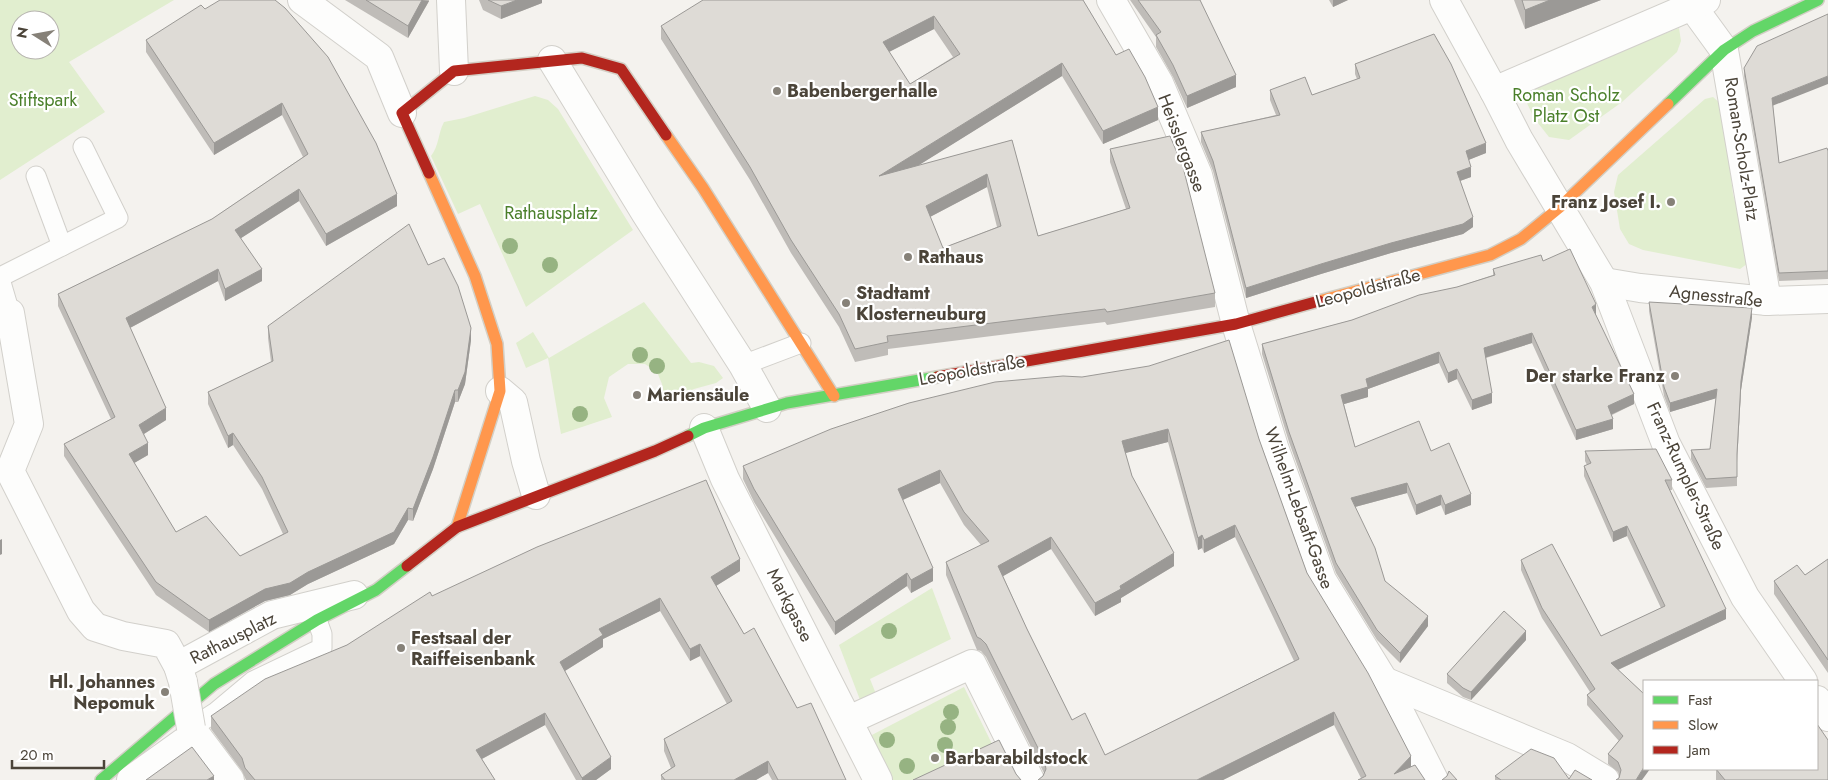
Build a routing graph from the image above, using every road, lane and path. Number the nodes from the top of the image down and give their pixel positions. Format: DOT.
graph roads {
  1 [pos="302,0"];
  2 [pos="451,0"];
  3 [pos="1111,0"];
  4 [pos="1444,0"];
  5 [pos="1818,0"];
  6 [pos="1696,2"];
  7 [pos="1724,50"];
  8 [pos="552,60"];
  9 [pos="454,71"];
  10 [pos="1494,91"];
  11 [pos="402,113"];
  12 [pos="83,147"];
  13 [pos="36,176"];
  14 [pos="1560,207"];
  15 [pos="62,246"];
  16 [pos="0,278"];
  17 [pos="1604,282"];
  18 [pos="1828,299"];
  19 [pos="1767,301"];
  20 [pos="10,313"];
  21 [pos="1236,324"];
  22 [pos="801,343"];
  23 [pos="743,365"];
  24 [pos="500,391"];
  25 [pos="834,396"];
  26 [pos="768,408"];
  27 [pos="704,428"];
  28 [pos="536,495"];
  29 [pos="457,526"];
  30 [pos="376,590"];
  31 [pos="317,620"];
  32 [pos="180,674"];
  33 [pos="1802,680"];
  34 [pos="1384,681"];
  35 [pos="1818,701"];
  36 [pos="1828,716"];
  37 [pos="849,720"];
  38 [pos="192,731"];
  39 [pos="101,780"];
  40 [pos="131,780"];
  41 [pos="230,780"];
  42 [pos="878,780"];
  43 [pos="1030,780"];
  44 [pos="1434,780"];
  45 [pos="1605,780"];
  1 -- 11 [label="street"];
  2 -- 9 [label="street"];
  3 -- 21 [label="street, Heisslergasse"];
  4 -- 10 [label="street, Franz-Rumpler-Straße"];
  5 -- 7 [label="street, Leopoldstraße"];
  6 -- 7 [label="street, Roman-Scholz-Platz"];
  6 -- 10 [label="street"];
  7 -- 14 [label="street, Leopoldstraße"];
  7 -- 19 [label="street, Roman-Scholz-Platz"];
  8 -- 9 [label="street"];
  8 -- 22 [label="street"];
  8 -- 23 [label="street"];
  9 -- 11 [label="street"];
  10 -- 14 [label="street, Franz-Rumpler-Straße"];
  11 -- 24 [label="street"];
  12 -- 15 [label="lane"];
  13 -- 15 [label="lane"];
  14 -- 17 [label="street, Franz-Rumpler-Straße"];
  14 -- 21 [label="street, Leopoldstraße"];
  15 -- 16 [label="lane"];
  16 -- 20 [label="lane"];
  17 -- 19 [label="street, Agnesstraße"];
  17 -- 33 [label="street, Franz-Rumpler-Straße"];
  18 -- 19 [label="street, Agnesstraße"];
  20 -- 32 [label="street"];
  21 -- 25 [label="street, Leopoldstraße"];
  21 -- 34 [label="street, Wilhelm-Lebsaft-Gasse"];
  22 -- 23 [label="lane"];
  22 -- 25 [label="street"];
  23 -- 26 [label="street"];
  24 -- 28 [label="street"];
  24 -- 29 [label="street"];
  25 -- 26 [label="street, Rathausplatz"];
  26 -- 27 [label="street, Rathausplatz"];
  27 -- 28 [label="street, Rathausplatz"];
  27 -- 37 [label="street, Markgasse"];
  28 -- 29 [label="street, Rathausplatz"];
  29 -- 30 [label="street, Rathausplatz"];
  30 -- 31 [label="street, Rathausplatz"];
  30 -- 32 [label="street, Rathausplatz"];
  31 -- 38 [label="lane"];
  31 -- 39 [label="street, Rathausplatz"];
  32 -- 38 [label="street, bridge"];
  34 -- 44 [label="street, Wilhelm-Lebsaft-Gasse"];
  34 -- 45 [label="street"];
  35 -- 36 [label="street"];
  37 -- 42 [label="street, Markgasse"];
  37 -- 43 [label="street"];
  38 -- 40 [label="street"];
  38 -- 41 [label="street"];
}
